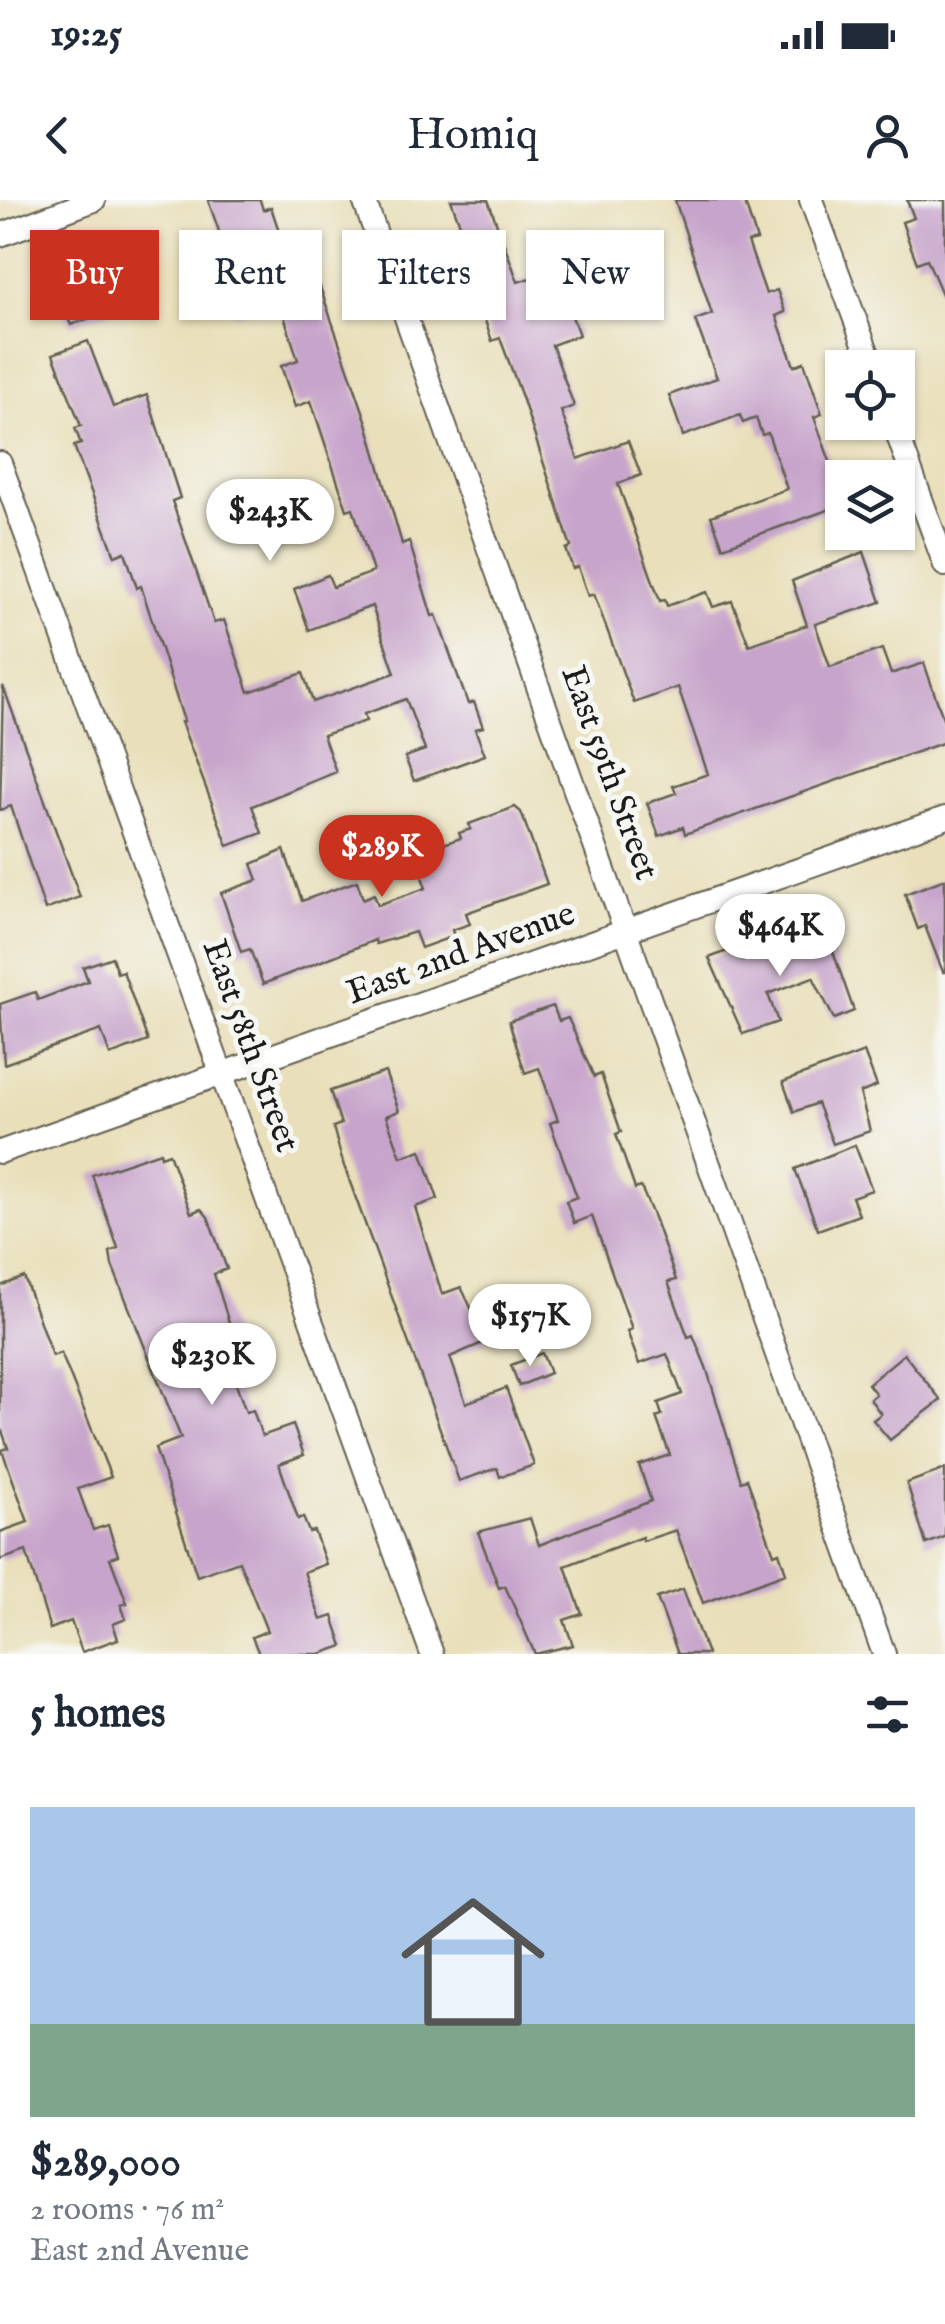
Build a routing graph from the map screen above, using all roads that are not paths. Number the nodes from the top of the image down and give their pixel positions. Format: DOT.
graph roads {
  1 [pos="94,200"];
  2 [pos="364,200"];
  3 [pos="812,200"];
  4 [pos="0,234"];
  5 [pos="866,350"];
  6 [pos="900,440"];
  7 [pos="0,462"];
  8 [pos="945,565"];
  9 [pos="945,818"];
  10 [pos="629,931"];
  11 [pos="225,1076"];
  12 [pos="0,1152"];
  13 [pos="432,1654"];
  14 [pos="884,1654"];
  1 -- 4 [label="street"];
  2 -- 10 [label="street, East 59th Street"];
  3 -- 5 [label="street"];
  6 -- 8 [label="street"];
  7 -- 11 [label="street, East 58th Street"];
  9 -- 10 [label="street, East 2nd Avenue"];
  10 -- 11 [label="street, East 2nd Avenue"];
  10 -- 14 [label="street, East 59th Street"];
  11 -- 12 [label="street, East 2nd Avenue"];
  11 -- 13 [label="street, East 58th Street"];
}
